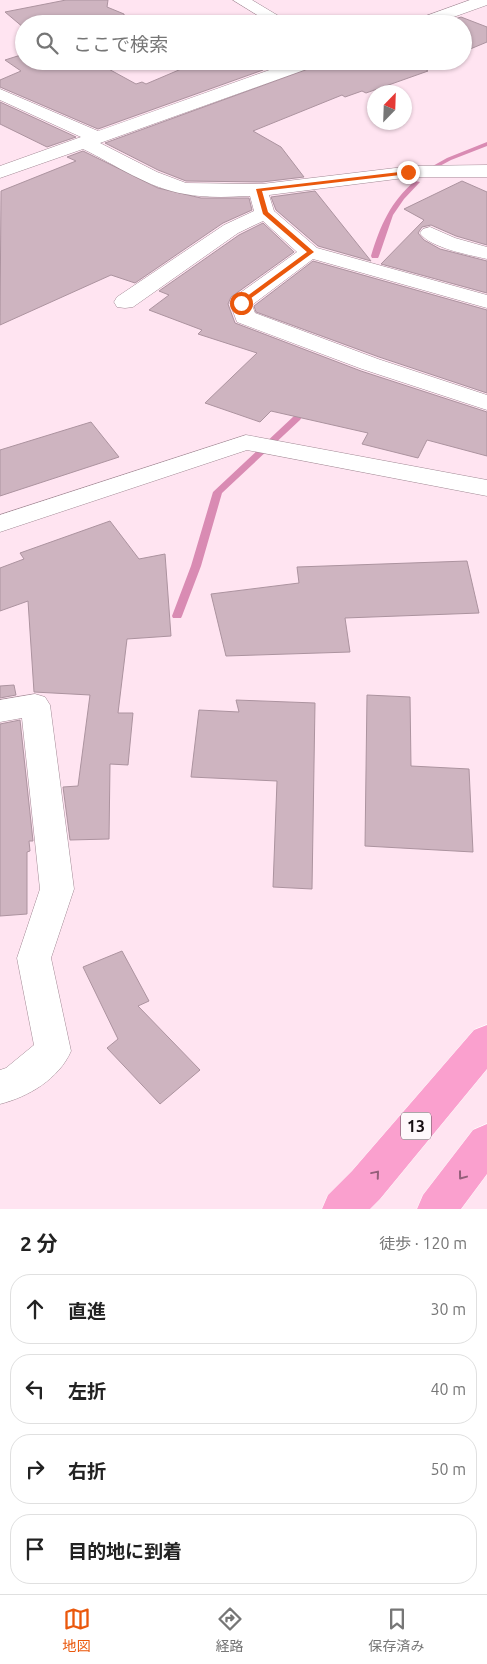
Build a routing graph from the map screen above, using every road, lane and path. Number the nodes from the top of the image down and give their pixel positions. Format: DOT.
graph roads {
  1 [pos="241,0"];
  2 [pos="485,0"];
  3 [pos="268,15"];
  4 [pos="443,15"];
  5 [pos="287,70"];
  6 [pos="0,94"];
  7 [pos="92,140"];
  8 [pos="487,171"];
  9 [pos="0,172"];
  10 [pos="258,190"];
  11 [pos="265,213"];
  12 [pos="430,233"];
  13 [pos="310,252"];
  14 [pos="487,253"];
  15 [pos="126,302"];
  16 [pos="487,302"];
  17 [pos="487,403"];
  18 [pos="487,488"];
  19 [pos="0,524"];
  20 [pos="0,711"];
  21 [pos="487,1042"];
  22 [pos="0,1087"];
  23 [pos="487,1143"];
  24 [pos="342,1209"];
  25 [pos="437,1209"];
  1 -- 3 [label="street"];
  2 -- 4 [label="street"];
  5 -- 7 [label="street"];
  6 -- 7 [label="street"];
  7 -- 9 [label="street"];
  7 -- 10 [label="street"];
  8 -- 10 [label="street"];
  10 -- 11 [label="street"];
  11 -- 13 [label="street"];
  11 -- 15 [label="street"];
  12 -- 14 [label="street"];
  13 -- 16 [label="street"];
  13 -- 17 [label="street"];
  18 -- 19 [label="street"];
  20 -- 22 [label="street"];
  24 -- 21 [label="highway, 13, one-way"];
  23 -- 25 [label="highway, one-way"];
}
